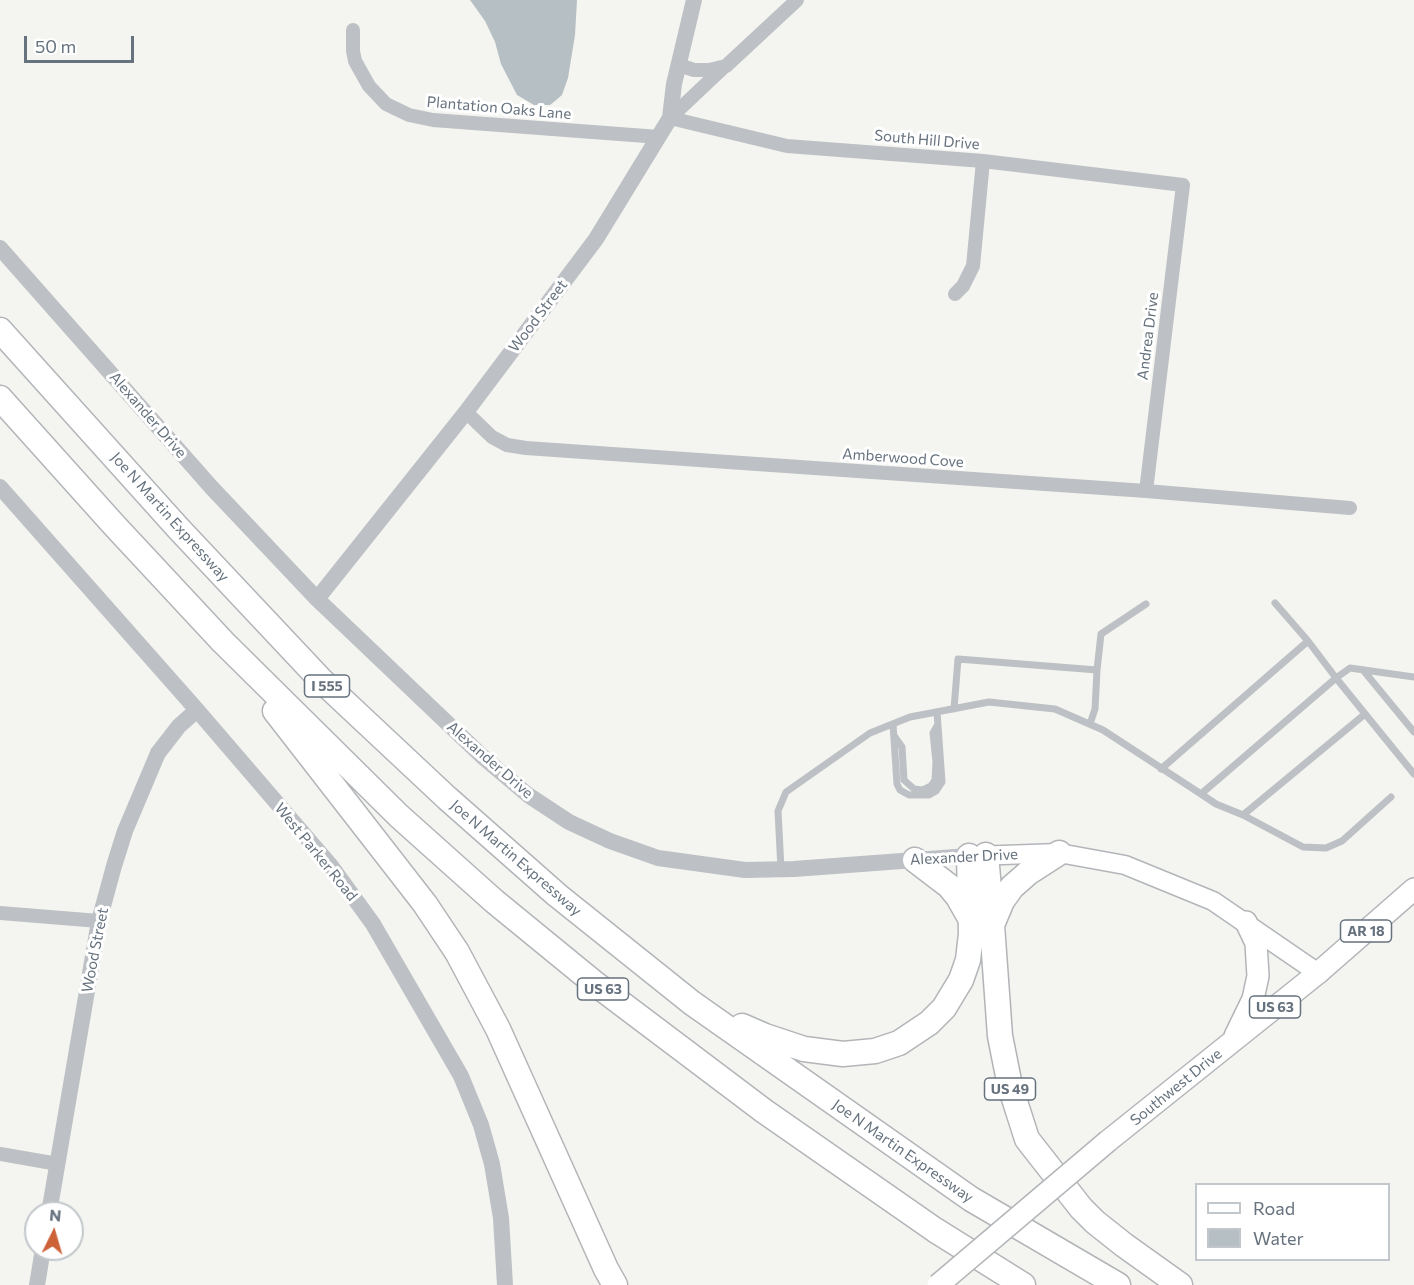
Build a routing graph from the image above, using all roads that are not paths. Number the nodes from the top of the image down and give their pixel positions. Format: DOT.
graph roads {
  1 [pos="694,0"];
  2 [pos="797,0"];
  3 [pos="353,30"];
  4 [pos="679,65"];
  5 [pos="726,66"];
  6 [pos="670,118"];
  7 [pos="659,137"];
  8 [pos="983,161"];
  9 [pos="1183,185"];
  10 [pos="0,248"];
  11 [pos="955,294"];
  12 [pos="0,330"];
  13 [pos="0,398"];
  14 [pos="466,412"];
  15 [pos="0,487"];
  16 [pos="1146,491"];
  17 [pos="1350,508"];
  18 [pos="317,599"];
  19 [pos="1275,603"];
  20 [pos="1146,604"];
  21 [pos="1308,641"];
  22 [pos="223,642"];
  23 [pos="1097,670"];
  24 [pos="1362,670"];
  25 [pos="1414,677"];
  26 [pos="1336,678"];
  27 [pos="954,709"];
  28 [pos="197,710"];
  29 [pos="937,712"];
  30 [pos="1365,714"];
  31 [pos="893,724"];
  32 [pos="1090,724"];
  33 [pos="1414,732"];
  34 [pos="1161,769"];
  35 [pos="1414,774"];
  36 [pos="1201,794"];
  37 [pos="1390,797"];
  38 [pos="1243,815"];
  39 [pos="1059,854"];
  40 [pos="978,855"];
  41 [pos="915,860"];
  42 [pos="781,869"];
  43 [pos="1414,889"];
  44 [pos="0,913"];
  45 [pos="99,921"];
  46 [pos="981,922"];
  47 [pos="1246,922"];
  48 [pos="1318,973"];
  49 [pos="692,1003"];
  50 [pos="1232,1042"];
  51 [pos="0,1154"];
  52 [pos="58,1164"];
  53 [pos="51,1201"];
  54 [pos="41,1261"];
  55 [pos="37,1285"];
  56 [pos="505,1285"];
  57 [pos="615,1285"];
  58 [pos="938,1285"];
  59 [pos="1023,1285"];
  60 [pos="1118,1285"];
  61 [pos="1180,1285"];
  1 -- 4 [label="street, Wood Street"];
  2 -- 5 [label="street"];
  3 -- 7 [label="street, Plantation Oaks Lane"];
  4 -- 5 [label="street"];
  4 -- 6 [label="street, Wood Street"];
  5 -- 6 [label="street"];
  6 -- 7 [label="street, Wood Street"];
  6 -- 8 [label="street, South Hill Drive"];
  7 -- 14 [label="street, Wood Street"];
  8 -- 9 [label="street, South Hill Drive"];
  8 -- 11 [label="street"];
  9 -- 16 [label="street, Andrea Drive"];
  10 -- 18 [label="street, Alexander Drive"];
  12 -- 49 [label="highway, Joe N Martin Expressway / I 555"];
  13 -- 22 [label="highway"];
  14 -- 16 [label="street, Amberwood Cove"];
  14 -- 18 [label="street, Wood Street"];
  15 -- 28 [label="street, West Parker Road"];
  16 -- 17 [label="street, Amberwood Cove"];
  18 -- 42 [label="street, Alexander Drive"];
  19 -- 21 [label="lane"];
  20 -- 23 [label="lane"];
  21 -- 26 [label="lane"];
  21 -- 34 [label="lane"];
  22 -- 57 [label="highway"];
  22 -- 59 [label="highway, US 63"];
  23 -- 27 [label="lane"];
  23 -- 32 [label="lane"];
  24 -- 25 [label="lane"];
  24 -- 26 [label="lane"];
  24 -- 33 [label="lane"];
  26 -- 30 [label="lane"];
  26 -- 36 [label="lane"];
  27 -- 29 [label="lane"];
  27 -- 32 [label="lane"];
  28 -- 45 [label="street, Wood Street"];
  28 -- 56 [label="street, West Parker Road"];
  29 -- 31 [label="lane"];
  29 -- 31 [label="lane"];
  30 -- 35 [label="lane"];
  30 -- 38 [label="lane"];
  31 -- 42 [label="lane"];
  32 -- 34 [label="lane"];
  34 -- 36 [label="lane"];
  36 -- 38 [label="lane"];
  37 -- 38 [label="lane"];
  39 -- 40 [label="main road, Alexander Drive"];
  39 -- 46 [label="highway, US 49"];
  39 -- 47 [label="main road, Alexander Drive"];
  40 -- 41 [label="street, Alexander Drive"];
  40 -- 46 [label="highway, US 49"];
  41 -- 42 [label="street, Alexander Drive"];
  41 -- 46 [label="highway"];
  43 -- 48 [label="main road, Southwest Drive / AR 18"];
  44 -- 45 [label="street"];
  45 -- 52 [label="street, Wood Street"];
  46 -- 49 [label="highway"];
  46 -- 61 [label="highway, US 49"];
  47 -- 48 [label="main road, Alexander Drive"];
  47 -- 50 [label="main road"];
  48 -- 50 [label="main road, Southwest Drive / US 63"];
  49 -- 60 [label="highway, Joe N Martin Expressway"];
  50 -- 58 [label="main road, Southwest Drive, bridge"];
  51 -- 52 [label="street"];
  52 -- 53 [label="street, Wood Street"];
  54 -- 55 [label="street"];
}
